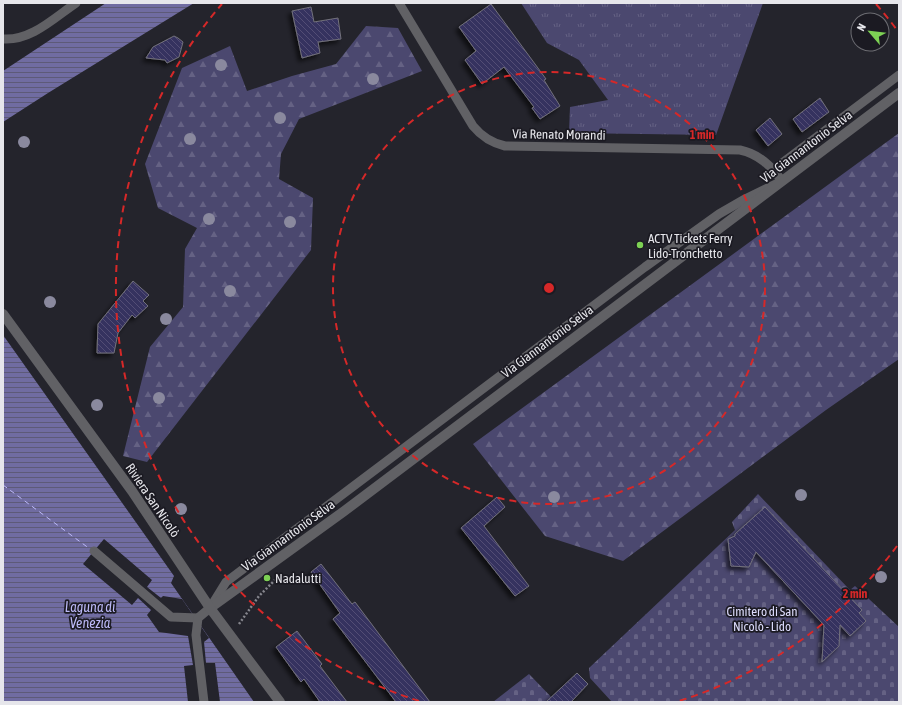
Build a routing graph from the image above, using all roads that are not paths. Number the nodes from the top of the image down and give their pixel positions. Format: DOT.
graph roads {
  1 [pos="76,3"];
  2 [pos="399,3"];
  3 [pos="3,39"];
  4 [pos="899,75"];
  5 [pos="899,93"];
  6 [pos="774,169"];
  7 [pos="782,181"];
  8 [pos="3,314"];
  9 [pos="94,552"];
  10 [pos="210,608"];
  11 [pos="198,618"];
  12 [pos="204,702"];
  13 [pos="280,702"];
  1 -- 3 [label="lane"];
  2 -- 6 [label="lane, Via Renato Morandi"];
  4 -- 6 [label="lane"];
  5 -- 7 [label="street, Via Giannantonio Selva"];
  6 -- 7 [label="lane, Via Renato Morandi"];
  7 -- 10 [label="street, Via Giannantonio Selva"];
  7 -- 10 [label="lane"];
  8 -- 10 [label="street, Riviera San Nicolò"];
  9 -- 11 [label="lane"];
  10 -- 11 [label="lane"];
  10 -- 13 [label="street, Riviera San Nicolò"];
  11 -- 12 [label="lane"];
}
